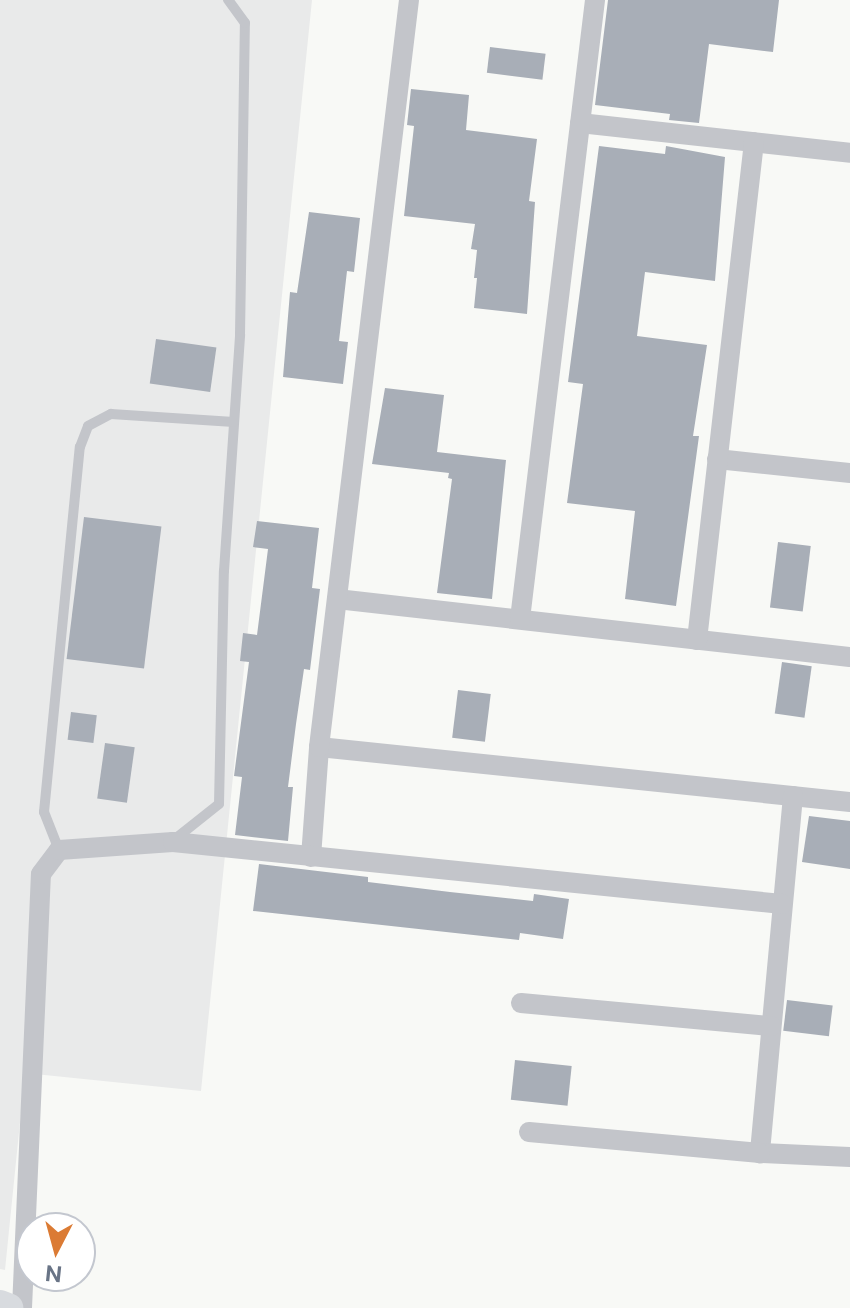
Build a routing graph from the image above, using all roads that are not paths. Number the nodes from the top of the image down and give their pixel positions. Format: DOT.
graph roads {
  1 [pos="228,0"];
  2 [pos="409,0"];
  3 [pos="595,0"];
  4 [pos="580,123"];
  5 [pos="754,142"];
  6 [pos="850,153"];
  7 [pos="234,422"];
  8 [pos="717,459"];
  9 [pos="850,473"];
  10 [pos="337,599"];
  11 [pos="520,619"];
  12 [pos="697,640"];
  13 [pos="850,657"];
  14 [pos="319,747"];
  15 [pos="793,796"];
  16 [pos="850,802"];
  17 [pos="173,842"];
  18 [pos="59,850"];
  19 [pos="311,857"];
  20 [pos="782,904"];
  21 [pos="521,1003"];
  22 [pos="771,1026"];
  23 [pos="529,1132"];
  24 [pos="760,1153"];
  25 [pos="850,1157"];
  26 [pos="0,1305"];
  27 [pos="8,1308"];
  28 [pos="22,1308"];
  1 -- 7 [label="lane"];
  2 -- 10 [label="street"];
  3 -- 4 [label="street"];
  4 -- 5 [label="street"];
  4 -- 11 [label="street"];
  5 -- 6 [label="street"];
  5 -- 8 [label="street"];
  7 -- 17 [label="lane"];
  7 -- 18 [label="lane"];
  8 -- 9 [label="street"];
  8 -- 12 [label="street"];
  10 -- 11 [label="street"];
  10 -- 14 [label="street"];
  11 -- 12 [label="street"];
  12 -- 13 [label="street"];
  14 -- 15 [label="street"];
  14 -- 19 [label="street"];
  15 -- 16 [label="street"];
  15 -- 20 [label="street"];
  17 -- 18 [label="street"];
  17 -- 19 [label="street"];
  18 -- 28 [label="street"];
  19 -- 20 [label="street"];
  20 -- 22 [label="street"];
  21 -- 22 [label="street"];
  22 -- 24 [label="street"];
  23 -- 24 [label="street"];
  24 -- 25 [label="street"];
  26 -- 27 [label="main road"];
}
